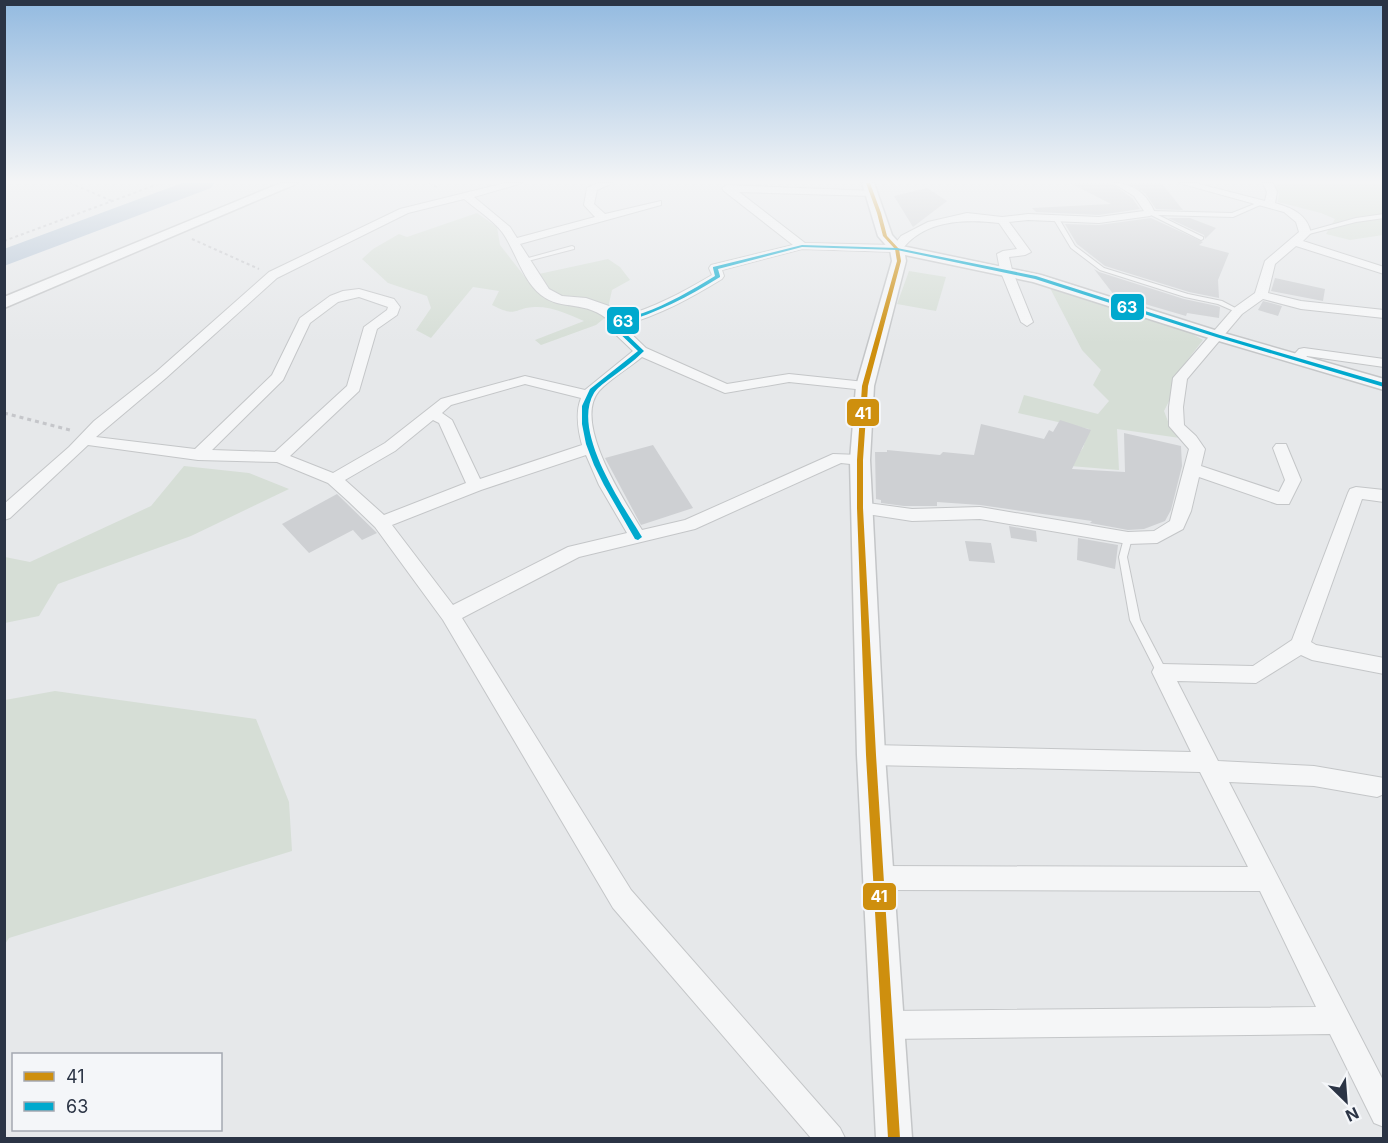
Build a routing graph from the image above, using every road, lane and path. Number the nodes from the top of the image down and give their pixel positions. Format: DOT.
graph roads {
  1 [pos="137,236"];
  2 [pos="161,236"];
  3 [pos="186,236"];
  4 [pos="352,236"];
  5 [pos="510,236"];
  6 [pos="535,236"];
  7 [pos="790,236"];
  8 [pos="885,236"];
  9 [pos="908,236"];
  10 [pos="1014,236"];
  11 [pos="1067,236"];
  12 [pos="1198,236"];
  13 [pos="1300,236"];
  14 [pos="1201,238"];
  15 [pos="1293,241"];
  16 [pos="514,242"];
  17 [pos="802,246"];
  18 [pos="572,248"];
  19 [pos="897,249"];
  20 [pos="524,260"];
  21 [pos="1006,270"];
  22 [pos="1383,270"];
  23 [pos="273,275"];
  24 [pos="4,290"];
  25 [pos="1262,295"];
  26 [pos="4,303"];
  27 [pos="1238,311"];
  28 [pos="1383,314"];
  29 [pos="619,322"];
  30 [pos="1027,322"];
  31 [pos="1218,336"];
  32 [pos="641,351"];
  33 [pos="1297,359"];
  34 [pos="1383,363"];
  35 [pos="1383,385"];
  36 [pos="866,386"];
  37 [pos="588,396"];
  38 [pos="4,413"];
  39 [pos="430,413"];
  40 [pos="84,440"];
  41 [pos="591,448"];
  42 [pos="1281,448"];
  43 [pos="198,455"];
  44 [pos="279,457"];
  45 [pos="860,460"];
  46 [pos="1193,469"];
  47 [pos="334,479"];
  48 [pos="475,486"];
  49 [pos="1383,496"];
  50 [pos="860,507"];
  51 [pos="4,514"];
  52 [pos="381,523"];
  53 [pos="638,537"];
  54 [pos="1128,538"];
  55 [pos="450,615"];
  56 [pos="1300,645"];
  57 [pos="1383,666"];
  58 [pos="1162,672"];
  59 [pos="871,755"];
  60 [pos="1209,766"];
  61 [pos="1377,786"];
  62 [pos="879,878"];
  63 [pos="1266,879"];
  64 [pos="1337,1020"];
  65 [pos="886,1025"];
  66 [pos="1383,1113"];
  67 [pos="830,1138"];
  68 [pos="894,1138"];
  1 -- 24 [label="street"];
  2 -- 26 [label="street"];
  3 -- 23 [label="path"];
  4 -- 23 [label="street"];
  5 -- 16 [label="street"];
  6 -- 16 [label="street"];
  7 -- 17 [label="street"];
  8 -- 19 [label="street"];
  9 -- 19 [label="street"];
  10 -- 21 [label="street"];
  11 -- 27 [label="lane"];
  12 -- 14 [label="lane"];
  13 -- 15 [label="street"];
  15 -- 22 [label="street"];
  15 -- 25 [label="street"];
  16 -- 20 [label="street"];
  17 -- 19 [label="street"];
  17 -- 29 [label="street"];
  18 -- 20 [label="lane"];
  19 -- 21 [label="street"];
  19 -- 36 [label="street"];
  20 -- 29 [label="street"];
  21 -- 30 [label="street"];
  21 -- 31 [label="street"];
  23 -- 40 [label="street"];
  25 -- 27 [label="street"];
  25 -- 28 [label="street"];
  27 -- 31 [label="street"];
  29 -- 32 [label="street"];
  31 -- 33 [label="street"];
  31 -- 46 [label="street"];
  32 -- 36 [label="street"];
  32 -- 37 [label="street"];
  33 -- 34 [label="street"];
  33 -- 35 [label="street"];
  36 -- 45 [label="street"];
  37 -- 39 [label="street"];
  37 -- 41 [label="street"];
  38 -- 40 [label="path"];
  39 -- 47 [label="street"];
  39 -- 48 [label="street"];
  40 -- 43 [label="street"];
  40 -- 51 [label="street"];
  41 -- 48 [label="street"];
  41 -- 53 [label="street"];
  42 -- 46 [label="street"];
  43 -- 44 [label="street"];
  43 -- 44 [label="street"];
  44 -- 47 [label="street"];
  45 -- 50 [label="street"];
  45 -- 53 [label="street"];
  46 -- 54 [label="street"];
  47 -- 52 [label="street"];
  48 -- 52 [label="street"];
  49 -- 56 [label="street"];
  50 -- 54 [label="street"];
  50 -- 59 [label="street"];
  52 -- 55 [label="street"];
  53 -- 55 [label="street"];
  54 -- 58 [label="lane"];
  55 -- 67 [label="street"];
  56 -- 57 [label="street"];
  56 -- 58 [label="street"];
  58 -- 60 [label="street"];
  59 -- 60 [label="street"];
  59 -- 62 [label="street"];
  60 -- 61 [label="street"];
  60 -- 63 [label="street"];
  62 -- 63 [label="street"];
  62 -- 65 [label="street"];
  63 -- 64 [label="street"];
  64 -- 65 [label="street"];
  64 -- 66 [label="street"];
  65 -- 68 [label="street"];
}
